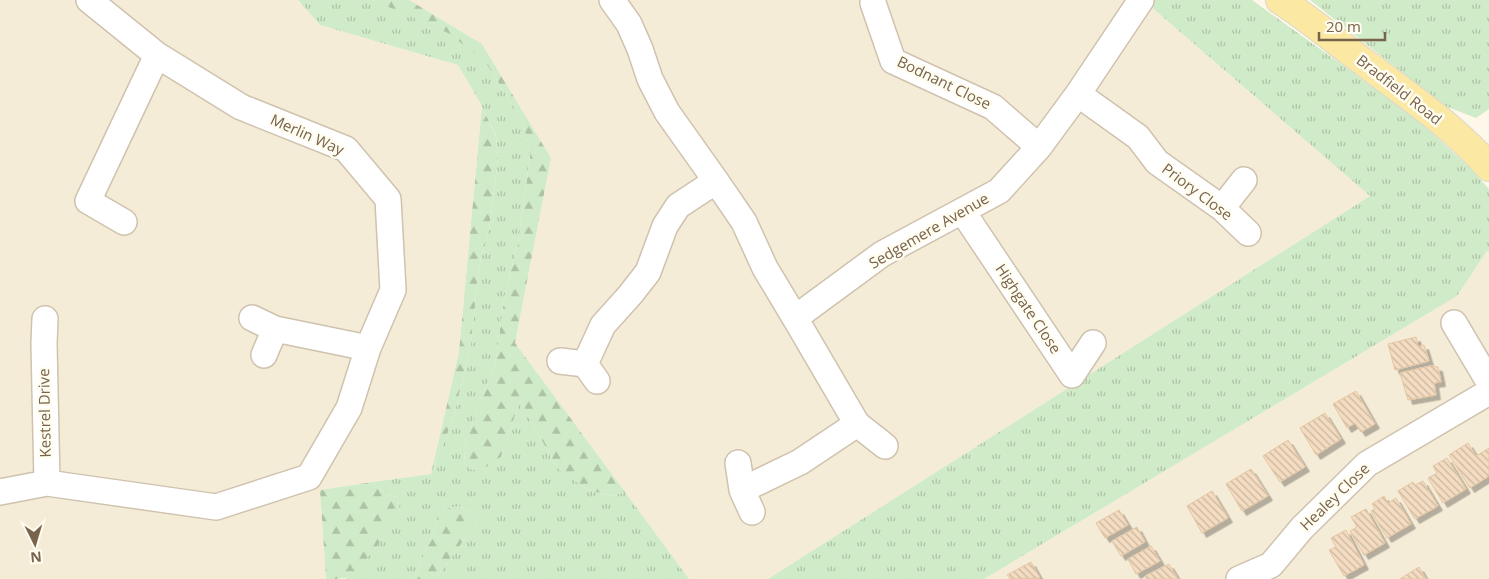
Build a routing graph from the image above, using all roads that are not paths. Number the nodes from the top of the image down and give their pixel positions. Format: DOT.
graph roads {
  1 [pos="89,0"];
  2 [pos="613,0"];
  3 [pos="1141,0"];
  4 [pos="1282,0"];
  5 [pos="868,2"];
  6 [pos="157,55"];
  7 [pos="1078,94"];
  8 [pos="1039,147"];
  9 [pos="1489,167"];
  10 [pos="1244,180"];
  11 [pos="716,181"];
  12 [pos="1222,208"];
  13 [pos="963,212"];
  14 [pos="124,222"];
  15 [pos="1248,233"];
  16 [pos="252,318"];
  17 [pos="796,318"];
  18 [pos="1454,323"];
  19 [pos="275,328"];
  20 [pos="37,333"];
  21 [pos="1094,344"];
  22 [pos="368,348"];
  23 [pos="264,355"];
  24 [pos="560,361"];
  25 [pos="1489,382"];
  26 [pos="1489,392"];
  27 [pos="857,424"];
  28 [pos="884,446"];
  29 [pos="738,463"];
  30 [pos="47,483"];
  31 [pos="0,492"];
  32 [pos="1239,579"];
  1 -- 6 [label="street, Merlin Way"];
  2 -- 11 [label="street"];
  3 -- 7 [label="street, Sedgemere Avenue"];
  4 -- 9 [label="main road, Bradfield Road"];
  5 -- 8 [label="street, Bodnant Close"];
  6 -- 14 [label="street"];
  6 -- 22 [label="street, Merlin Way"];
  7 -- 8 [label="street, Sedgemere Avenue"];
  7 -- 12 [label="street, Priory Close"];
  8 -- 13 [label="street, Sedgemere Avenue"];
  10 -- 12 [label="street"];
  11 -- 17 [label="street"];
  11 -- 24 [label="street"];
  12 -- 15 [label="street, Priory Close"];
  13 -- 17 [label="street, Sedgemere Avenue"];
  13 -- 21 [label="street, Highgate Close"];
  16 -- 19 [label="street"];
  17 -- 27 [label="street"];
  18 -- 25 [label="street"];
  19 -- 22 [label="street"];
  19 -- 23 [label="street"];
  20 -- 30 [label="street, Kestrel Drive"];
  22 -- 30 [label="street, Merlin Way"];
  26 -- 32 [label="street, Healey Close"];
  27 -- 28 [label="street"];
  27 -- 29 [label="street"];
  30 -- 31 [label="street"];
}
